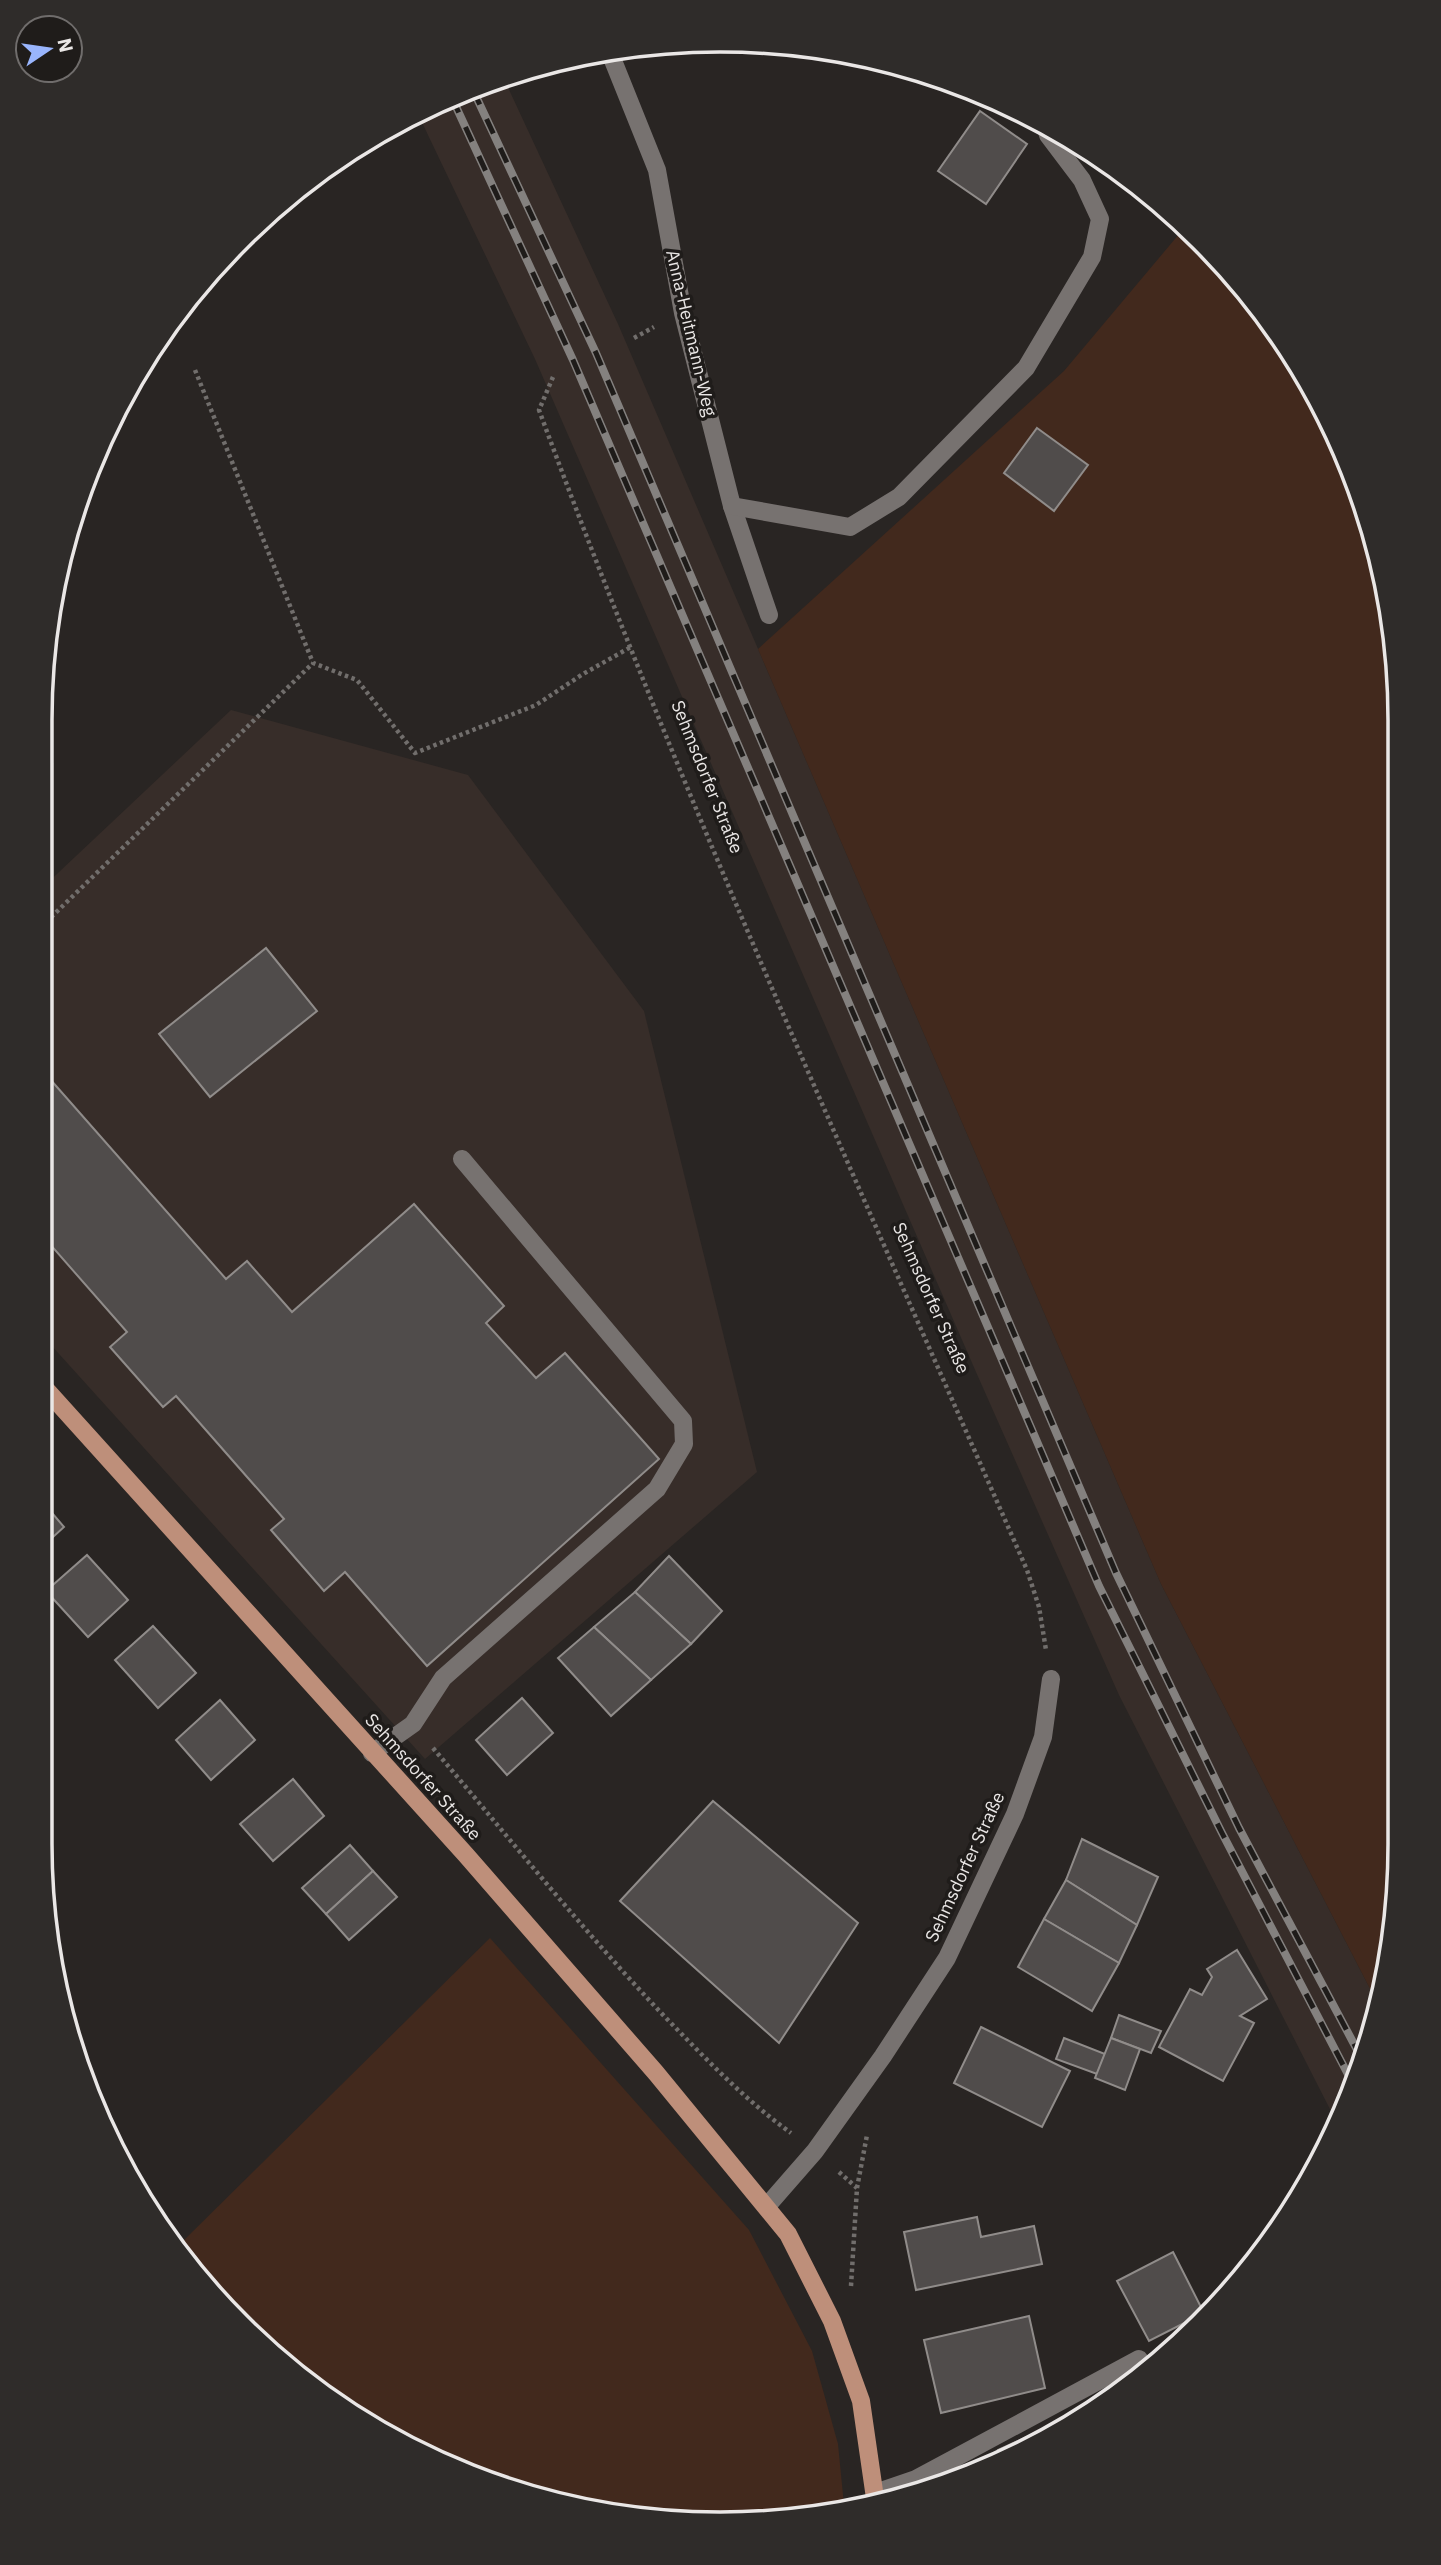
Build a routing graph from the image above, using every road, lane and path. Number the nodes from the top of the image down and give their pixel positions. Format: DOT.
graph roads {
  1 [pos="614,61"];
  2 [pos="1052,140"];
  3 [pos="195,370"];
  4 [pos="553,377"];
  5 [pos="732,506"];
  6 [pos="769,615"];
  7 [pos="631,647"];
  8 [pos="313,663"];
  9 [pos="52,916"];
  10 [pos="462,1159"];
  11 [pos="52,1396"];
  12 [pos="1051,1679"];
  13 [pos="412,1724"];
  14 [pos="372,1753"];
  15 [pos="869,2122"];
  16 [pos="816,2151"];
  17 [pos="857,2188"];
  18 [pos="767,2206"];
  19 [pos="851,2289"];
  20 [pos="1139,2360"];
  21 [pos="880,2493"];
  22 [pos="875,2495"];
  1 -- 5 [label="street, Anna-Heitmann-Weg"];
  2 -- 5 [label="street"];
  3 -- 8 [label="path"];
  4 -- 7 [label="path, Sehmsdorfer Straße"];
  5 -- 6 [label="street, Anna-Heitmann-Weg"];
  7 -- 8 [label="path"];
  7 -- 12 [label="path, Sehmsdorfer Straße"];
  8 -- 9 [label="path"];
  10 -- 13 [label="street"];
  11 -- 14 [label="main road, Sehmsdorfer Straße"];
  12 -- 16 [label="street, Sehmsdorfer Straße"];
  13 -- 14 [label="street"];
  13 -- 16 [label="path"];
  14 -- 18 [label="main road, Sehmsdorfer Straße"];
  15 -- 17 [label="path"];
  16 -- 17 [label="path"];
  16 -- 18 [label="street, Sehmsdorfer Straße"];
  17 -- 19 [label="path"];
  18 -- 22 [label="main road, Sehmsdorfer Straße"];
  20 -- 21 [label="street"];
}
